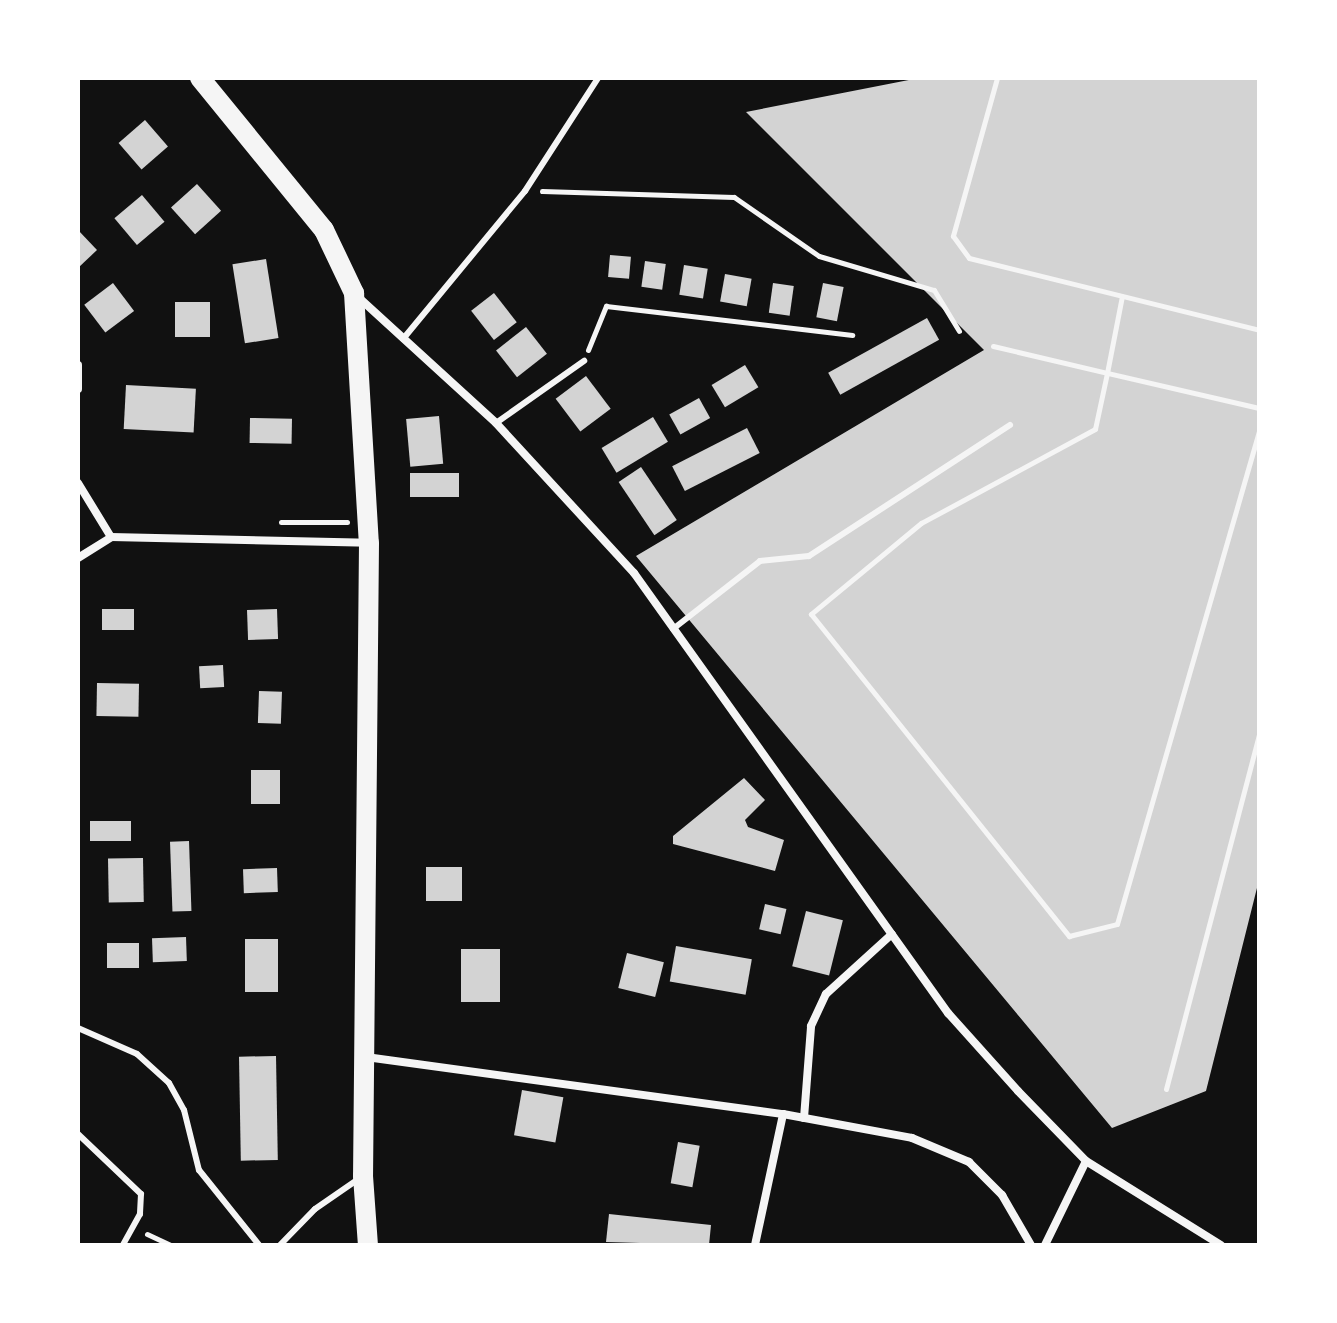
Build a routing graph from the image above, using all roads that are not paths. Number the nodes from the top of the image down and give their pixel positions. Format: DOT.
graph roads {
  1 [pos="200,78"];
  2 [pos="598,78"];
  3 [pos="354,293"];
  4 [pos="403,339"];
  5 [pos="584,361"];
  6 [pos="78,365"];
  7 [pos="78,389"];
  8 [pos="496,423"];
  9 [pos="1010,425"];
  10 [pos="78,483"];
  11 [pos="111,537"];
  12 [pos="369,543"];
  13 [pos="78,558"];
  14 [pos="673,629"];
  15 [pos="892,934"];
  16 [pos="78,1028"];
  17 [pos="366,1057"];
  18 [pos="783,1114"];
  19 [pos="804,1118"];
  20 [pos="78,1134"];
  21 [pos="1086,1161"];
  22 [pos="363,1176"];
  23 [pos="123,1245"];
  24 [pos="259,1245"];
  25 [pos="280,1245"];
  26 [pos="368,1245"];
  27 [pos="755,1245"];
  28 [pos="1031,1245"];
  29 [pos="1045,1245"];
  30 [pos="1221,1245"];
  1 -- 3 [label="main road"];
  2 -- 4 [label="lane"];
  3 -- 4 [label="street"];
  3 -- 12 [label="main road"];
  4 -- 8 [label="street"];
  5 -- 8 [label="lane"];
  6 -- 7 [label="street"];
  8 -- 14 [label="street"];
  9 -- 14 [label="lane"];
  10 -- 11 [label="street"];
  11 -- 12 [label="street"];
  11 -- 13 [label="street"];
  12 -- 17 [label="main road"];
  14 -- 15 [label="street"];
  15 -- 19 [label="street"];
  15 -- 21 [label="street"];
  16 -- 24 [label="lane"];
  17 -- 18 [label="street"];
  17 -- 22 [label="main road"];
  18 -- 19 [label="street"];
  18 -- 27 [label="street"];
  19 -- 28 [label="street"];
  20 -- 23 [label="lane"];
  21 -- 29 [label="street"];
  21 -- 30 [label="street"];
  22 -- 25 [label="lane"];
  22 -- 26 [label="main road"];
}
